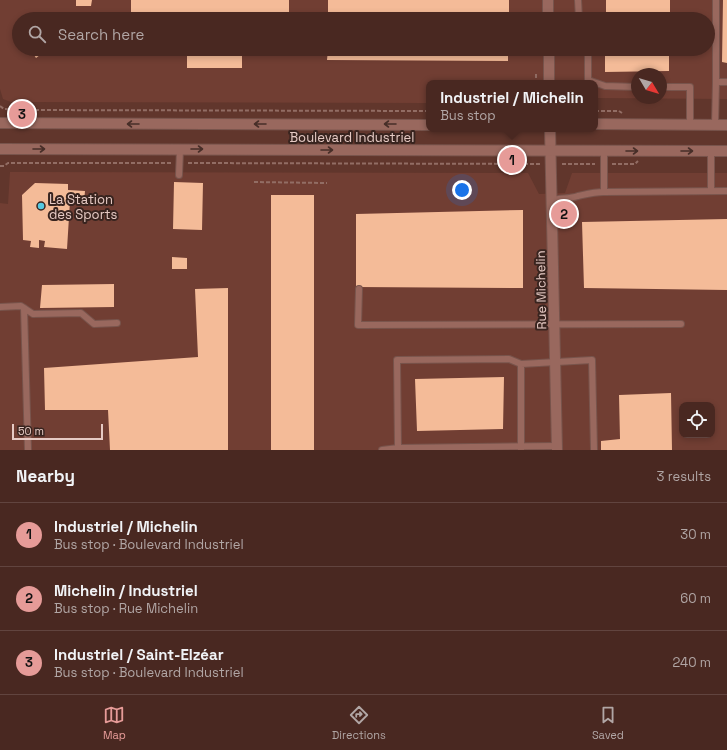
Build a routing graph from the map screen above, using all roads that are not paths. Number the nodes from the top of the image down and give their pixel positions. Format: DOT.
graph roads {
  1 [pos="548,0"];
  2 [pos="578,0"];
  3 [pos="716,0"];
  4 [pos="548,12"];
  5 [pos="578,12"];
  6 [pos="549,56"];
  7 [pos="588,56"];
  8 [pos="549,80"];
  9 [pos="588,80"];
  10 [pos="716,82"];
  11 [pos="727,82"];
  12 [pos="598,84"];
  13 [pos="631,87"];
  14 [pos="667,87"];
  15 [pos="0,123"];
  16 [pos="426,124"];
  17 [pos="598,124"];
  18 [pos="690,125"];
  19 [pos="715,125"];
  20 [pos="727,125"];
  21 [pos="550,132"];
  22 [pos="0,149"];
  23 [pos="180,150"];
  24 [pos="551,150"];
  25 [pos="604,150"];
  26 [pos="711,151"];
  27 [pos="727,151"];
  28 [pos="179,175"];
  29 [pos="711,191"];
  30 [pos="727,191"];
  31 [pos="604,192"];
  32 [pos="553,200"];
  33 [pos="359,289"];
  34 [pos="0,307"];
  35 [pos="24,308"];
  36 [pos="117,323"];
  37 [pos="681,324"];
  38 [pos="554,325"];
  39 [pos="555,362"];
  40 [pos="521,364"];
  41 [pos="398,448"];
  42 [pos="521,448"];
  43 [pos="557,448"];
  44 [pos="28,450"];
  45 [pos="382,450"];
  46 [pos="594,450"];
  1 -- 4 [label="street"];
  2 -- 5 [label="lane"];
  3 -- 10 [label="lane"];
  6 -- 8 [label="street"];
  7 -- 9 [label="lane"];
  10 -- 11 [label="lane"];
  10 -- 19 [label="lane"];
  12 -- 13 [label="lane"];
  14 -- 18 [label="lane"];
  16 -- 15 [label="street, Boulevard Industriel, one-way"];
  17 -- 18 [label="street"];
  18 -- 19 [label="street"];
  19 -- 20 [label="street"];
  21 -- 24 [label="street, Rue Michelin"];
  22 -- 23 [label="street, Boulevard Industriel, one-way"];
  23 -- 24 [label="street, Boulevard Industriel, one-way"];
  23 -- 28 [label="lane"];
  24 -- 25 [label="street, Boulevard Industriel"];
  24 -- 32 [label="street, Rue Michelin"];
  25 -- 26 [label="street, Boulevard Industriel, one-way"];
  25 -- 31 [label="lane"];
  26 -- 27 [label="street, Boulevard Industriel"];
  26 -- 29 [label="lane"];
  29 -- 30 [label="lane"];
  29 -- 31 [label="lane"];
  31 -- 32 [label="lane"];
  32 -- 38 [label="street, Rue Michelin"];
  33 -- 38 [label="lane"];
  34 -- 35 [label="lane"];
  35 -- 36 [label="lane"];
  35 -- 44 [label="lane"];
  37 -- 38 [label="lane"];
  38 -- 39 [label="street, Rue Michelin"];
  39 -- 40 [label="lane"];
  39 -- 43 [label="street, Rue Michelin"];
  39 -- 46 [label="lane"];
  40 -- 41 [label="lane"];
  40 -- 42 [label="lane"];
  41 -- 42 [label="lane"];
  41 -- 45 [label="lane"];
  42 -- 43 [label="lane"];
}
